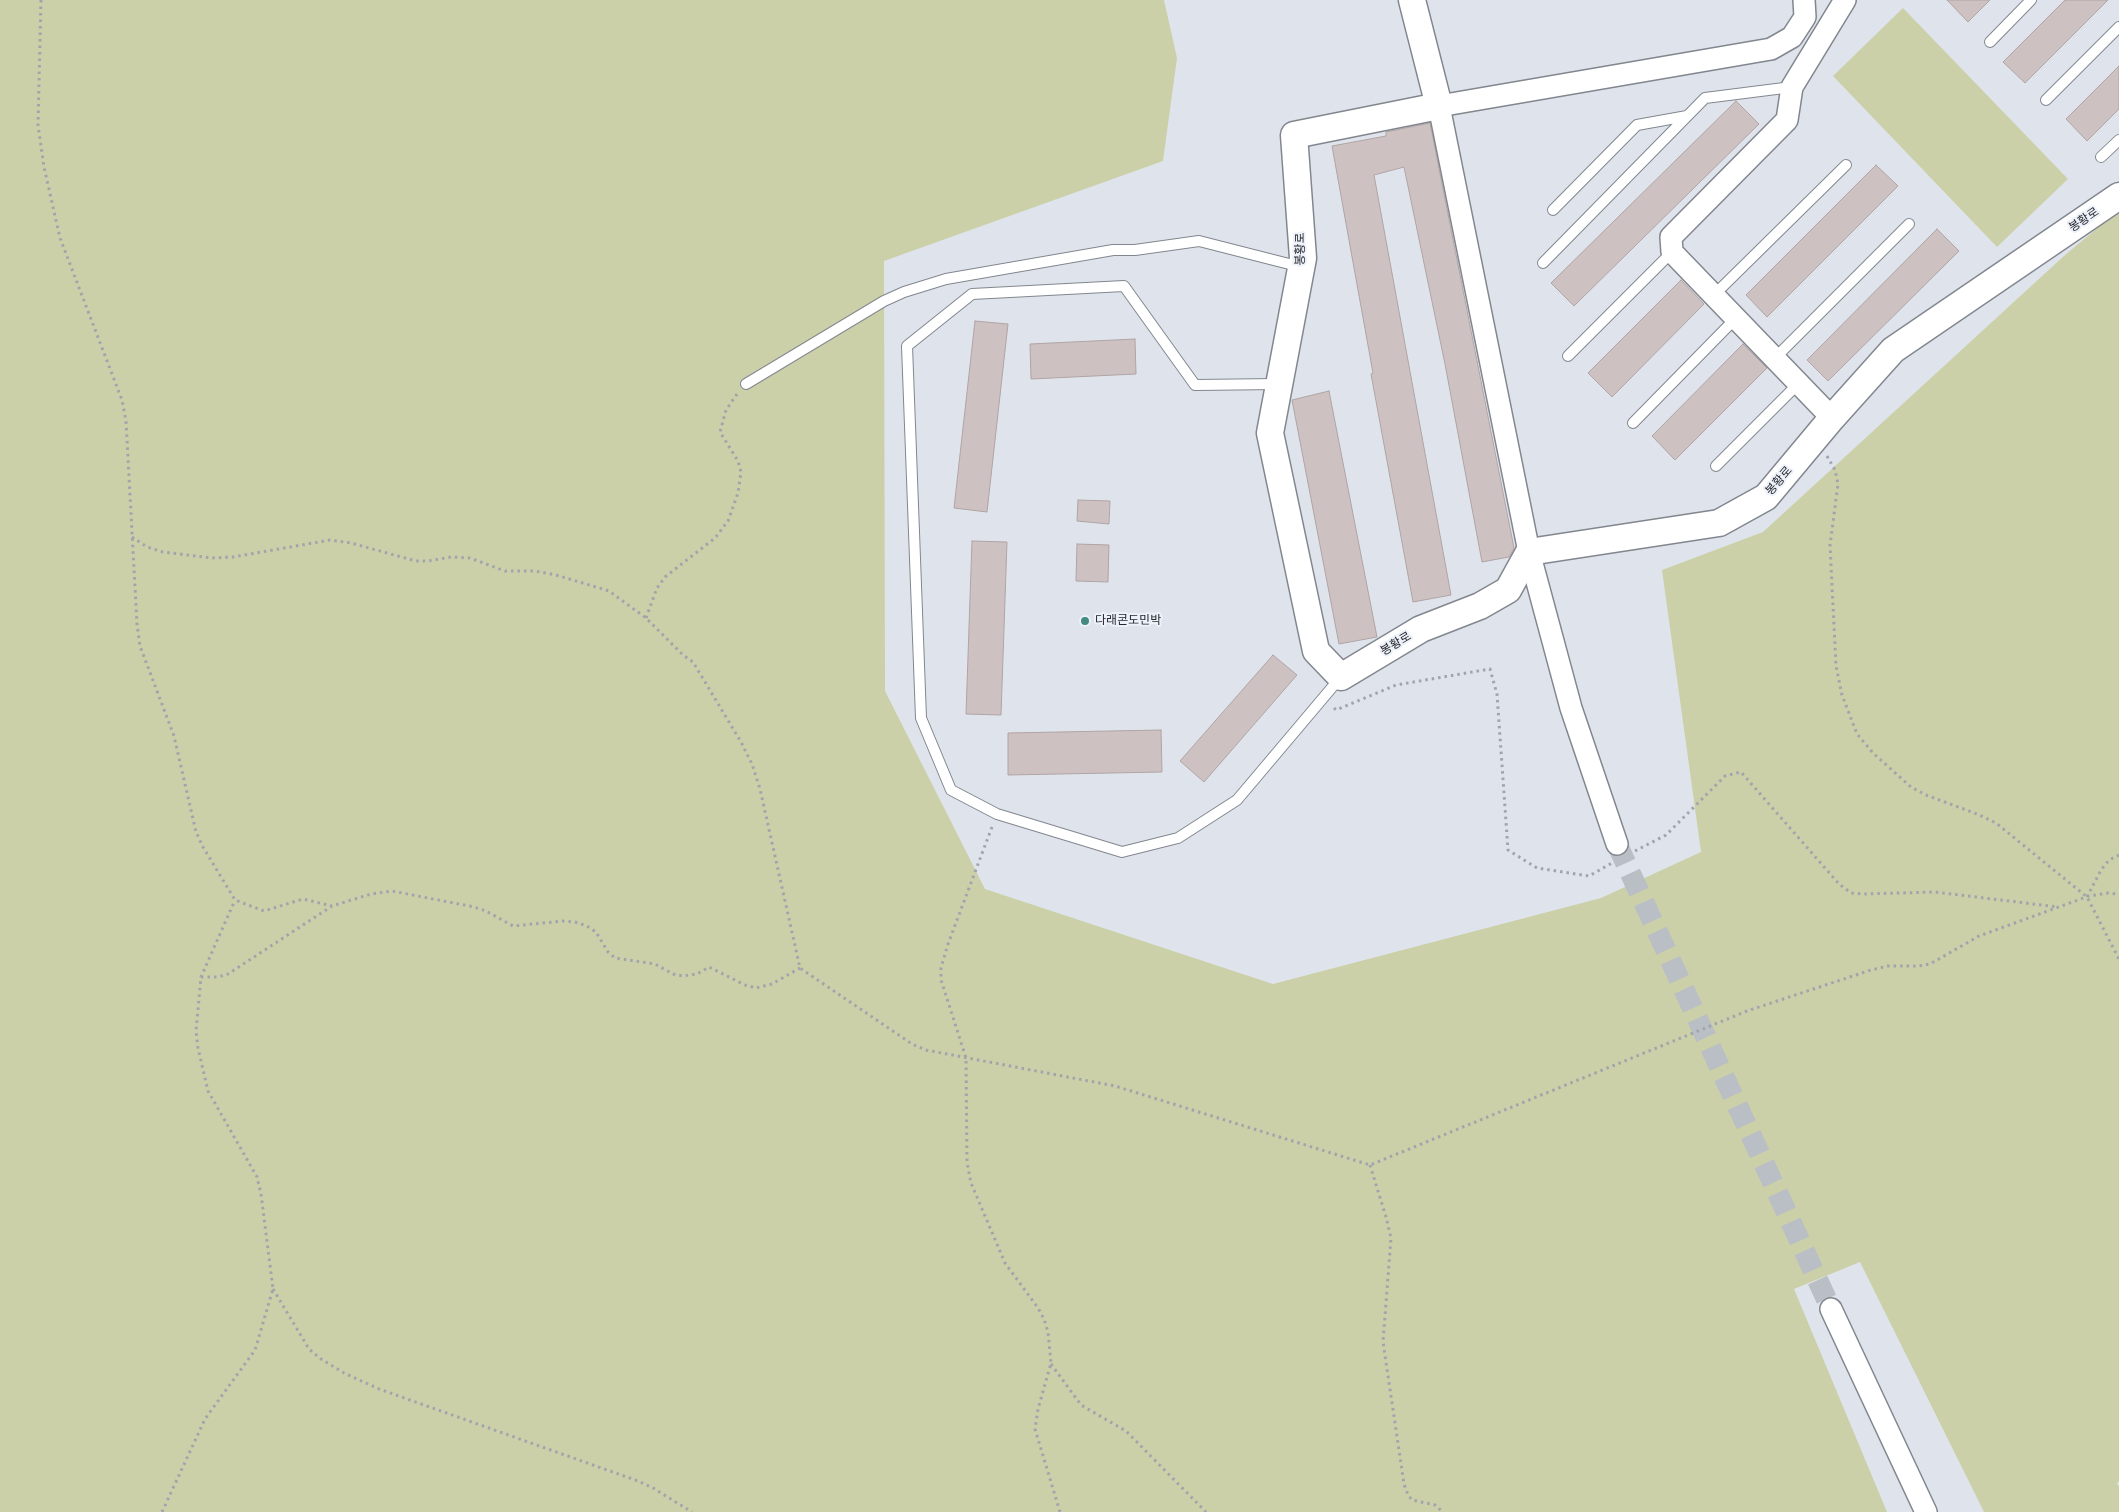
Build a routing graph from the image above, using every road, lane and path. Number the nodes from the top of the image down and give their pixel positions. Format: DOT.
graph roads {
  1 [pos="41,0"];
  2 [pos="1412,0"];
  3 [pos="1804,0"];
  4 [pos="1845,0"];
  5 [pos="2031,0"];
  6 [pos="2119,27"];
  7 [pos="1990,42"];
  8 [pos="1792,87"];
  9 [pos="2046,100"];
  10 [pos="1439,106"];
  11 [pos="1687,116"];
  12 [pos="2119,140"];
  13 [pos="2101,157"];
  14 [pos="1846,165"];
  15 [pos="2119,196"];
  16 [pos="1553,210"];
  17 [pos="1909,224"];
  18 [pos="1672,252"];
  19 [pos="1542,263"];
  20 [pos="1301,267"];
  21 [pos="1714,295"];
  22 [pos="1736,318"];
  23 [pos="1568,356"];
  24 [pos="1775,358"];
  25 [pos="1799,383"];
  26 [pos="746,384"];
  27 [pos="1279,384"];
  28 [pos="1832,418"];
  29 [pos="1633,423"];
  30 [pos="1810,444"];
  31 [pos="1716,466"];
  32 [pos="132,537"];
  33 [pos="1529,552"];
  34 [pos="646,618"];
  35 [pos="1341,677"];
  36 [pos="1320,701"];
  37 [pos="997,814"];
  38 [pos="1621,853"];
  39 [pos="2119,855"];
  40 [pos="2119,894"];
  41 [pos="2087,897"];
  42 [pos="235,900"];
  43 [pos="332,906"];
  44 [pos="2058,907"];
  45 [pos="2119,959"];
  46 [pos="800,968"];
  47 [pos="201,977"];
  48 [pos="966,1058"];
  49 [pos="1370,1166"];
  50 [pos="273,1289"];
  51 [pos="1831,1309"];
  52 [pos="1051,1363"];
  53 [pos="162,1512"];
  54 [pos="692,1512"];
  55 [pos="1060,1512"];
  56 [pos="1206,1512"];
  57 [pos="1443,1512"];
  58 [pos="1926,1512"];
  1 -- 32 [label="path"];
  2 -- 10 [label="street"];
  3 -- 10 [label="street"];
  4 -- 8 [label="street"];
  5 -- 7 [label="lane"];
  6 -- 9 [label="lane"];
  8 -- 11 [label="lane"];
  8 -- 18 [label="street"];
  10 -- 20 [label="street, 봉황로"];
  10 -- 33 [label="street"];
  11 -- 16 [label="lane"];
  11 -- 19 [label="lane"];
  12 -- 13 [label="lane"];
  14 -- 21 [label="lane"];
  15 -- 28 [label="street, 봉황로"];
  17 -- 24 [label="lane"];
  18 -- 21 [label="street"];
  18 -- 23 [label="lane"];
  20 -- 26 [label="lane"];
  20 -- 27 [label="street, 봉황로"];
  21 -- 22 [label="street"];
  22 -- 24 [label="street"];
  22 -- 29 [label="lane"];
  24 -- 25 [label="street"];
  25 -- 28 [label="street"];
  25 -- 31 [label="lane"];
  26 -- 34 [label="path"];
  27 -- 35 [label="street, 봉황로"];
  27 -- 37 [label="lane"];
  28 -- 30 [label="street, 봉황로"];
  30 -- 33 [label="street, 봉황로"];
  30 -- 41 [label="path"];
  32 -- 34 [label="path"];
  32 -- 42 [label="path"];
  33 -- 35 [label="street, 봉황로"];
  33 -- 38 [label="street"];
  34 -- 46 [label="path"];
  35 -- 36 [label="lane"];
  36 -- 37 [label="lane"];
  36 -- 38 [label="path"];
  37 -- 48 [label="path"];
  38 -- 44 [label="path"];
  39 -- 41 [label="path"];
  40 -- 41 [label="path"];
  41 -- 44 [label="path"];
  41 -- 45 [label="path"];
  42 -- 43 [label="path"];
  42 -- 47 [label="path"];
  43 -- 46 [label="path"];
  43 -- 47 [label="path"];
  44 -- 49 [label="path"];
  46 -- 48 [label="path"];
  47 -- 50 [label="path"];
  48 -- 49 [label="path"];
  48 -- 52 [label="path"];
  49 -- 57 [label="path"];
  50 -- 53 [label="path"];
  50 -- 54 [label="path"];
  51 -- 58 [label="street"];
  52 -- 55 [label="path"];
  52 -- 56 [label="path"];
}
